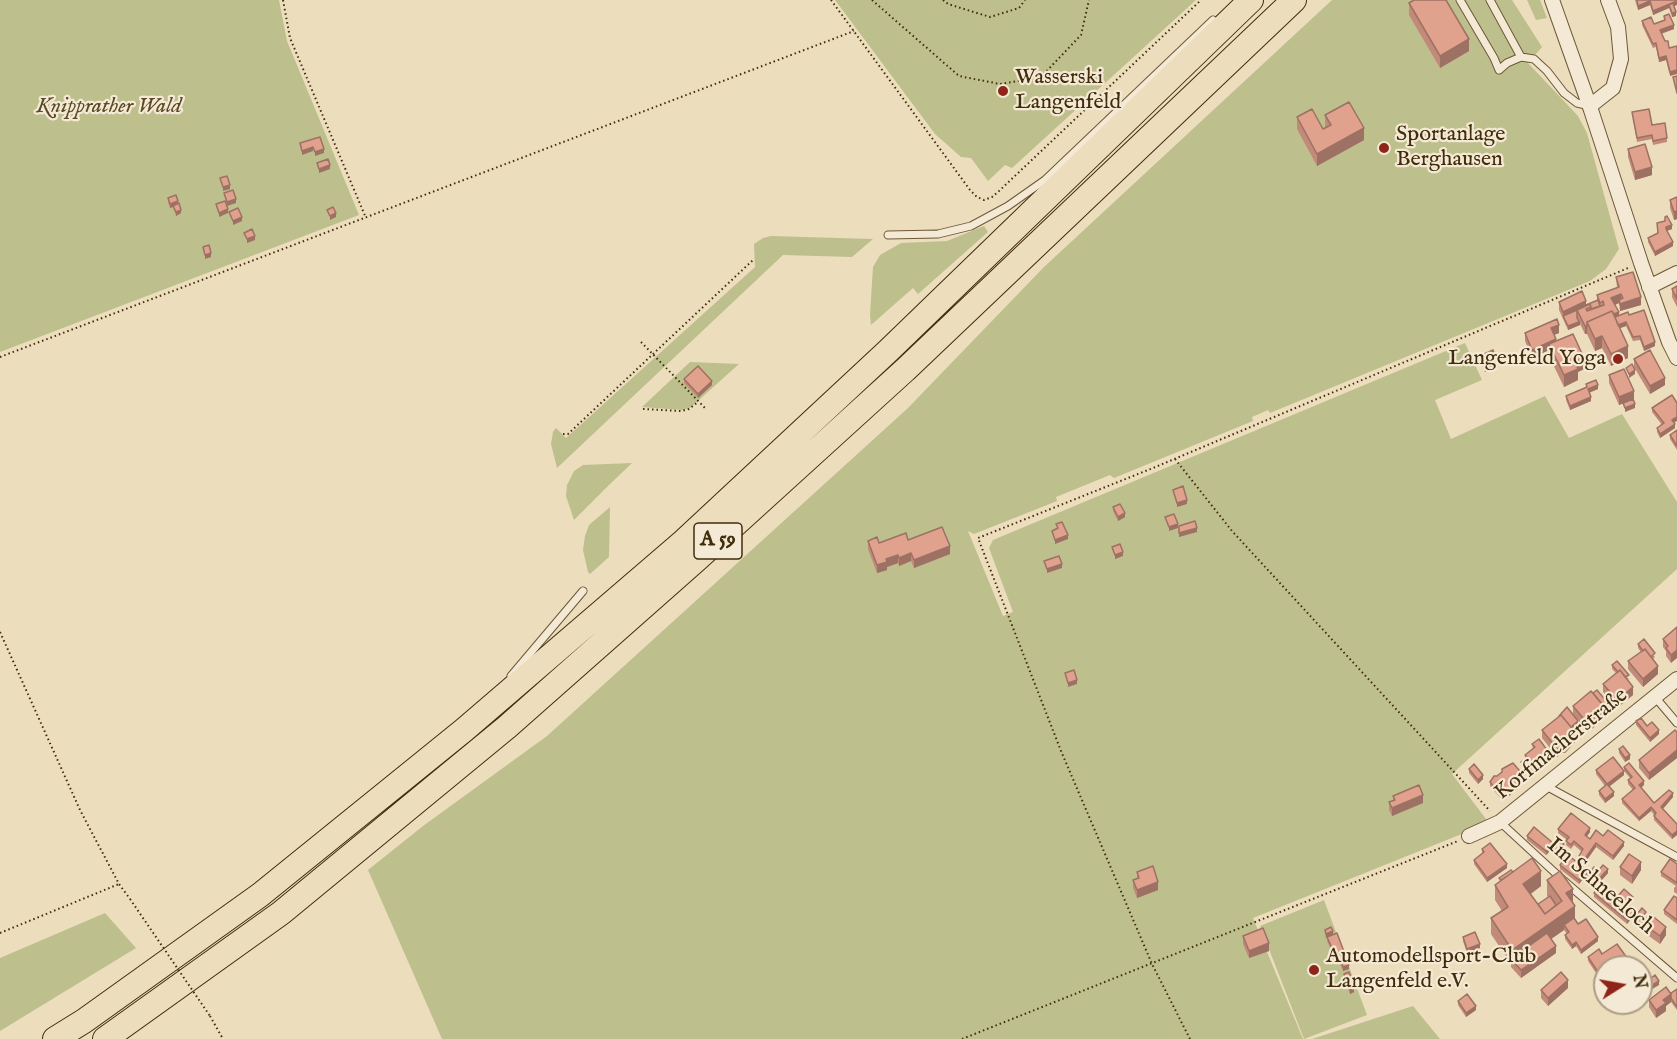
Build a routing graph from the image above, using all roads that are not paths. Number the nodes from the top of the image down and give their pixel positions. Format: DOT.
graph roads {
  1 [pos="1251,0"];
  2 [pos="1294,0"];
  3 [pos="1460,0"];
  4 [pos="1490,0"];
  5 [pos="1552,0"];
  6 [pos="1608,0"];
  7 [pos="1217,16"];
  8 [pos="1521,57"];
  9 [pos="1590,106"];
  10 [pos="888,235"];
  11 [pos="1677,273"];
  12 [pos="1649,287"];
  13 [pos="1677,358"];
  14 [pos="583,591"];
  15 [pos="509,678"];
  16 [pos="1677,680"];
  17 [pos="501,687"];
  18 [pos="1654,697"];
  19 [pos="1677,723"];
  20 [pos="464,730"];
  21 [pos="1546,786"];
  22 [pos="1500,822"];
  23 [pos="1469,836"];
  24 [pos="1677,857"];
  25 [pos="1677,978"];
  26 [pos="55,1039"];
  27 [pos="105,1039"];
  1 -- 20 [label="highway, A 59"];
  2 -- 27 [label="highway, A 59"];
  3 -- 8 [label="lane"];
  4 -- 8 [label="lane"];
  5 -- 9 [label="street"];
  6 -- 9 [label="street"];
  7 -- 10 [label="lane"];
  8 -- 9 [label="lane"];
  9 -- 12 [label="street"];
  11 -- 12 [label="street"];
  12 -- 13 [label="street"];
  14 -- 15 [label="lane"];
  16 -- 18 [label="street, Korfmacherstraße"];
  17 -- 20 [label="lane"];
  18 -- 19 [label="lane"];
  18 -- 21 [label="street, Korfmacherstraße"];
  20 -- 26 [label="highway, A 59"];
  21 -- 22 [label="street, Korfmacherstraße"];
  21 -- 24 [label="lane"];
  22 -- 23 [label="street, Korfmacherstraße"];
  22 -- 25 [label="lane, Im Schneeloch"];
}
